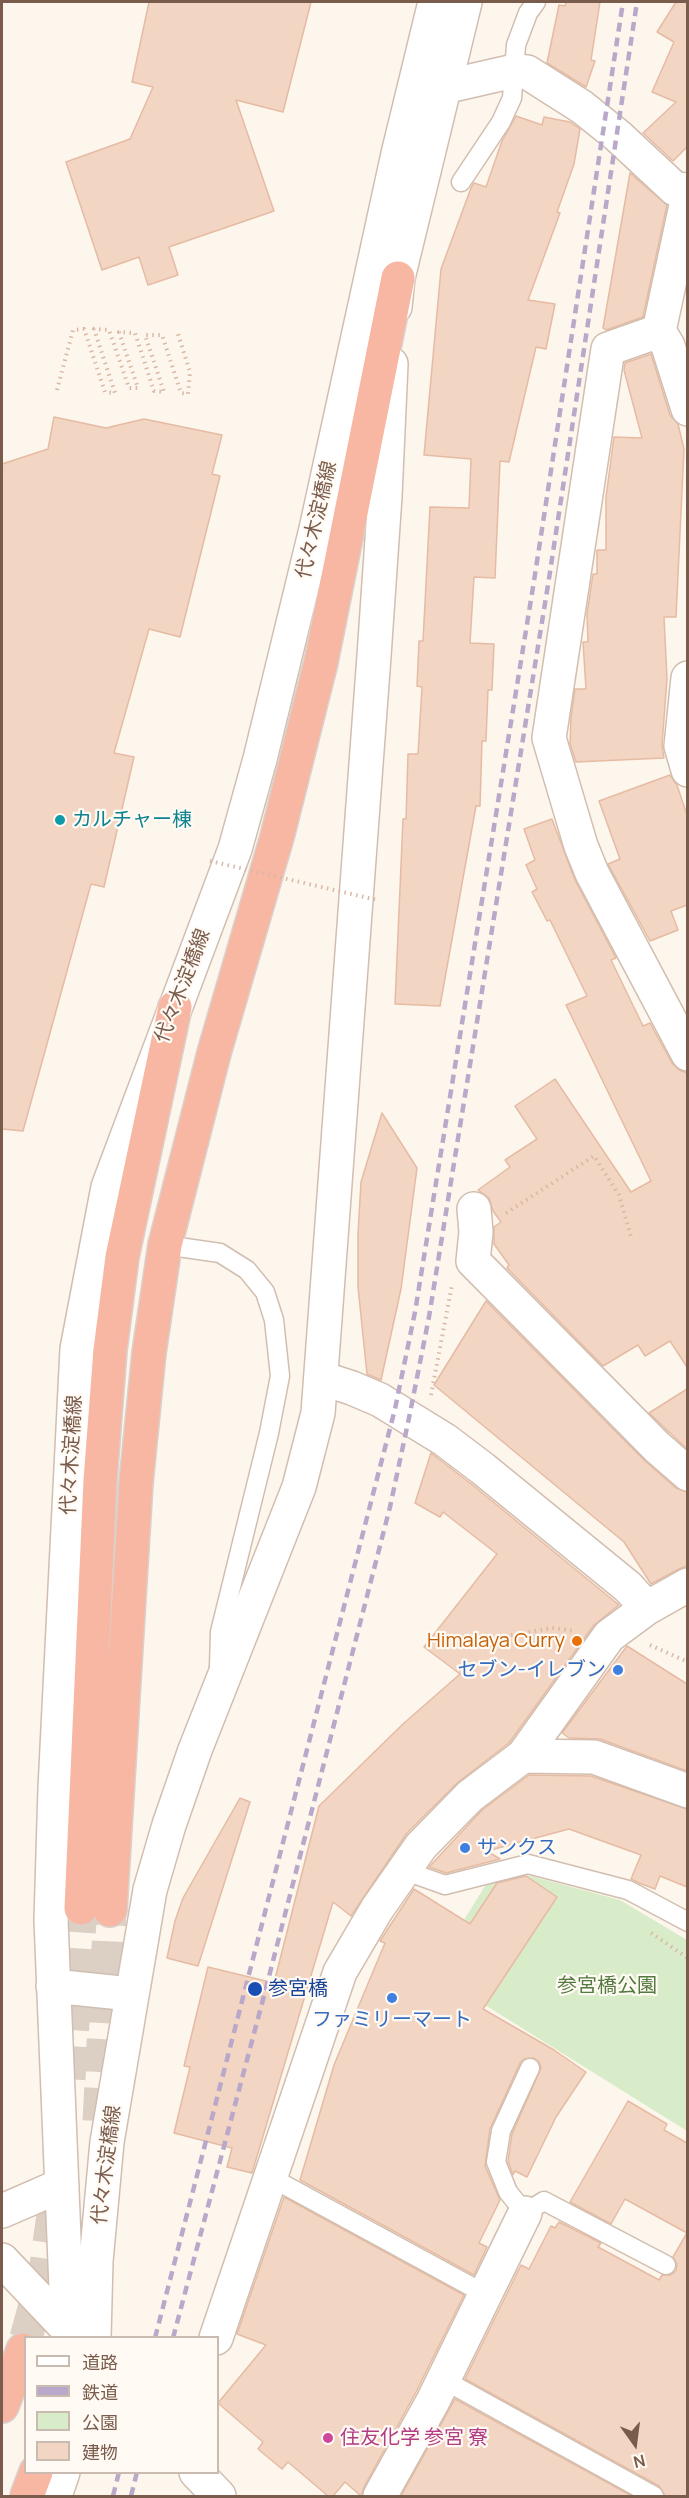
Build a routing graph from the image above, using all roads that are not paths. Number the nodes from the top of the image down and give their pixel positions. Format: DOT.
graph roads {
  1 [pos="435,2"];
  2 [pos="465,2"];
  3 [pos="536,2"];
  4 [pos="514,72"];
  5 [pos="444,87"];
  6 [pos="461,182"];
  7 [pos="687,190"];
  8 [pos="687,196"];
  9 [pos="398,278"];
  10 [pos="659,331"];
  11 [pos="687,409"];
  12 [pos="687,678"];
  13 [pos="687,770"];
  14 [pos="175,1007"];
  15 [pos="687,1054"];
  16 [pos="474,1234"];
  17 [pos="165,1245"];
  18 [pos="321,1378"];
  19 [pos="687,1474"];
  20 [pos="687,1585"];
  21 [pos="647,1608"];
  22 [pos="219,1691"];
  23 [pos="523,1756"];
  24 [pos="687,1791"];
  25 [pos="403,1870"];
  26 [pos="687,1922"];
  27 [pos="53,1986"];
  28 [pos="131,1994"];
  29 [pos="530,2068"];
  30 [pos="270,2177"];
  31 [pos="62,2185"];
  32 [pos="2,2211"];
  33 [pos="525,2213"];
  34 [pos="2,2260"];
  35 [pos="666,2265"];
  36 [pos="485,2294"];
  37 [pos="75,2336"];
  38 [pos="81,2336"];
  39 [pos="94,2336"];
  40 [pos="216,2336"];
  41 [pos="23,2350"];
  42 [pos="444,2380"];
  43 [pos="2,2406"];
  44 [pos="35,2474"];
  45 [pos="62,2474"];
  46 [pos="198,2474"];
  47 [pos="27,2496"];
  48 [pos="55,2496"];
  49 [pos="219,2496"];
  50 [pos="380,2496"];
  51 [pos="654,2496"];
  1 -- 14 [label="street, 代々木淀橋線"];
  2 -- 5 [label="street, 代々木淀橋線"];
  3 -- 4 [label="lane"];
  4 -- 5 [label="street"];
  4 -- 6 [label="lane"];
  4 -- 7 [label="street"];
  5 -- 9 [label="street, 代々木淀橋線"];
  8 -- 10 [label="street"];
  9 -- 17 [label="highway"];
  9 -- 18 [label="street, 代々木淀橋線"];
  10 -- 11 [label="street"];
  10 -- 15 [label="street"];
  12 -- 13 [label="street"];
  14 -- 17 [label="highway"];
  14 -- 27 [label="street, 代々木淀橋線"];
  16 -- 19 [label="street"];
  17 -- 22 [label="lane"];
  18 -- 21 [label="street"];
  18 -- 22 [label="street, 代々木淀橋線"];
  20 -- 21 [label="street"];
  21 -- 23 [label="street"];
  22 -- 28 [label="street, 代々木淀橋線"];
  23 -- 24 [label="street"];
  23 -- 25 [label="street"];
  25 -- 26 [label="lane"];
  25 -- 30 [label="street"];
  27 -- 28 [label="street"];
  27 -- 31 [label="street, 代々木淀橋線"];
  28 -- 39 [label="street, 代々木淀橋線"];
  29 -- 33 [label="lane"];
  30 -- 36 [label="lane"];
  30 -- 40 [label="street"];
  31 -- 32 [label="street"];
  31 -- 38 [label="street, 代々木淀橋線"];
  33 -- 35 [label="lane"];
  33 -- 36 [label="street"];
  34 -- 37 [label="street"];
  36 -- 42 [label="street"];
  41 -- 43 [label="highway"];
  42 -- 50 [label="street"];
  42 -- 51 [label="lane"];
  44 -- 47 [label="highway"];
  45 -- 48 [label="street"];
  46 -- 49 [label="street"];
}
